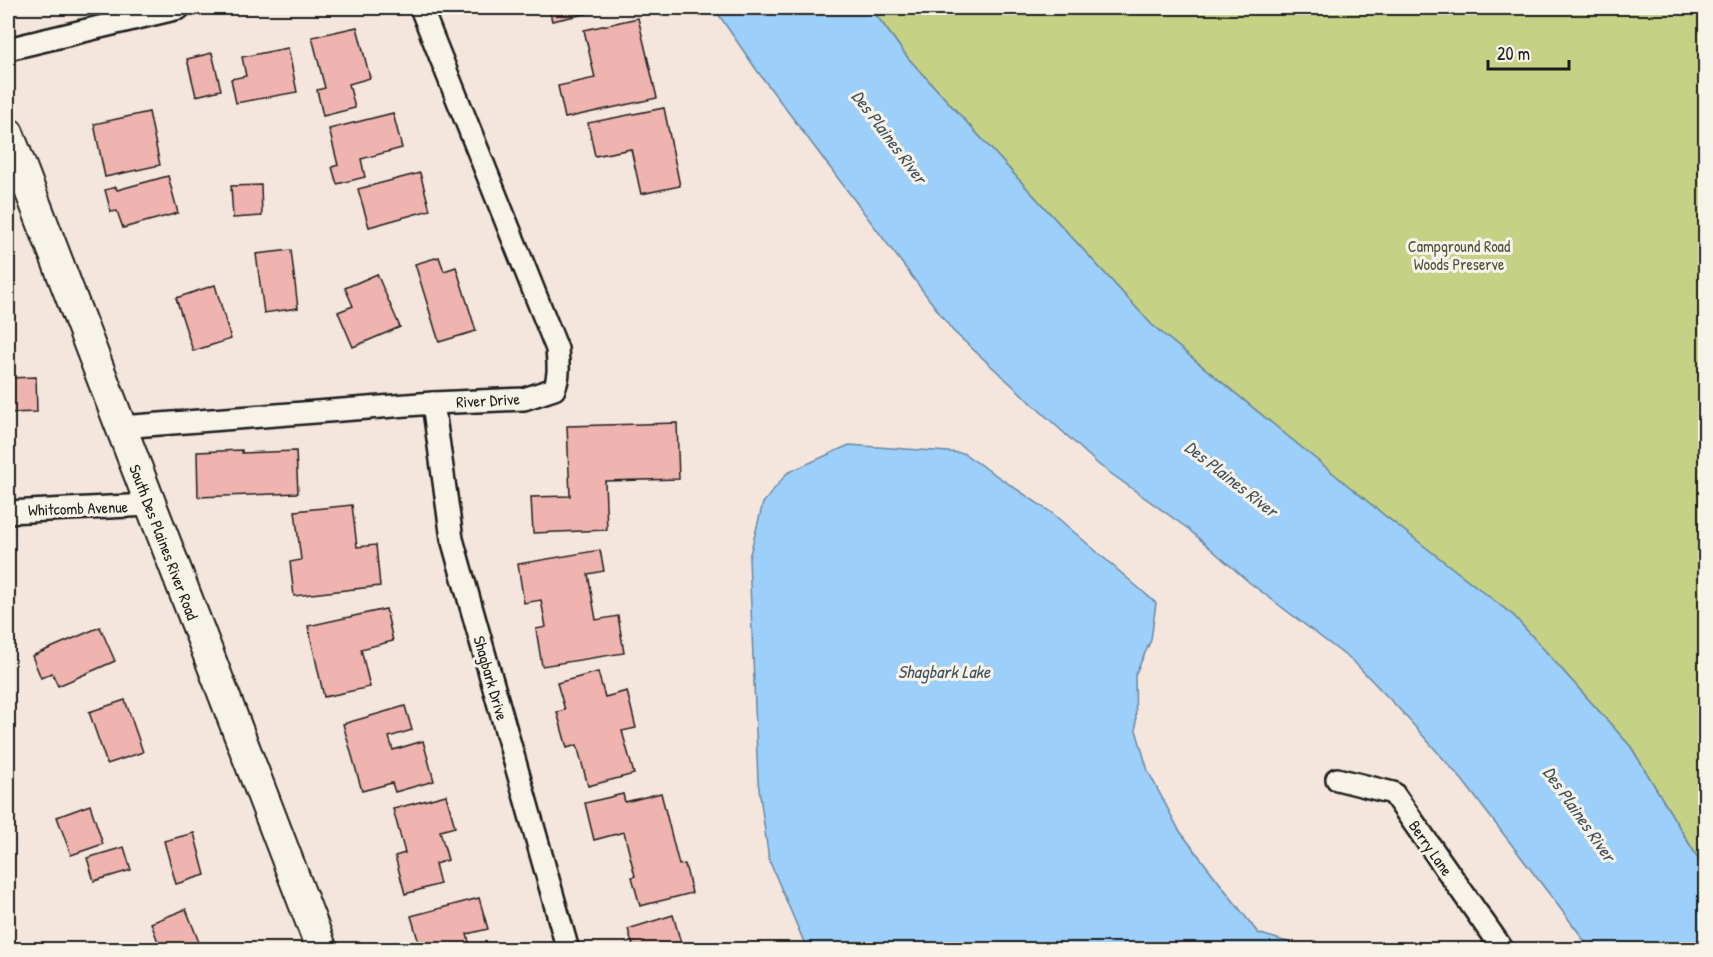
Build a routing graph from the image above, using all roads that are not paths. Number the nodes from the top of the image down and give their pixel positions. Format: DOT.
graph roads {
  1 [pos="179,8"];
  2 [pos="421,8"];
  3 [pos="8,49"];
  4 [pos="8,133"];
  5 [pos="434,403"];
  6 [pos="121,427"];
  7 [pos="149,505"];
  8 [pos="8,512"];
  9 [pos="1337,779"];
  10 [pos="322,950"];
  11 [pos="568,950"];
  12 [pos="1503,950"];
  1 -- 3 [label="street"];
  2 -- 5 [label="street, River Drive"];
  4 -- 6 [label="main road, South Des Plaines River Road"];
  5 -- 6 [label="street, River Drive"];
  5 -- 11 [label="street, Shagbark Drive"];
  6 -- 7 [label="main road, South Des Plaines River Road"];
  7 -- 8 [label="street, Whitcomb Avenue"];
  7 -- 10 [label="main road, South Des Plaines River Road"];
  9 -- 12 [label="street, Berry Lane"];
}
